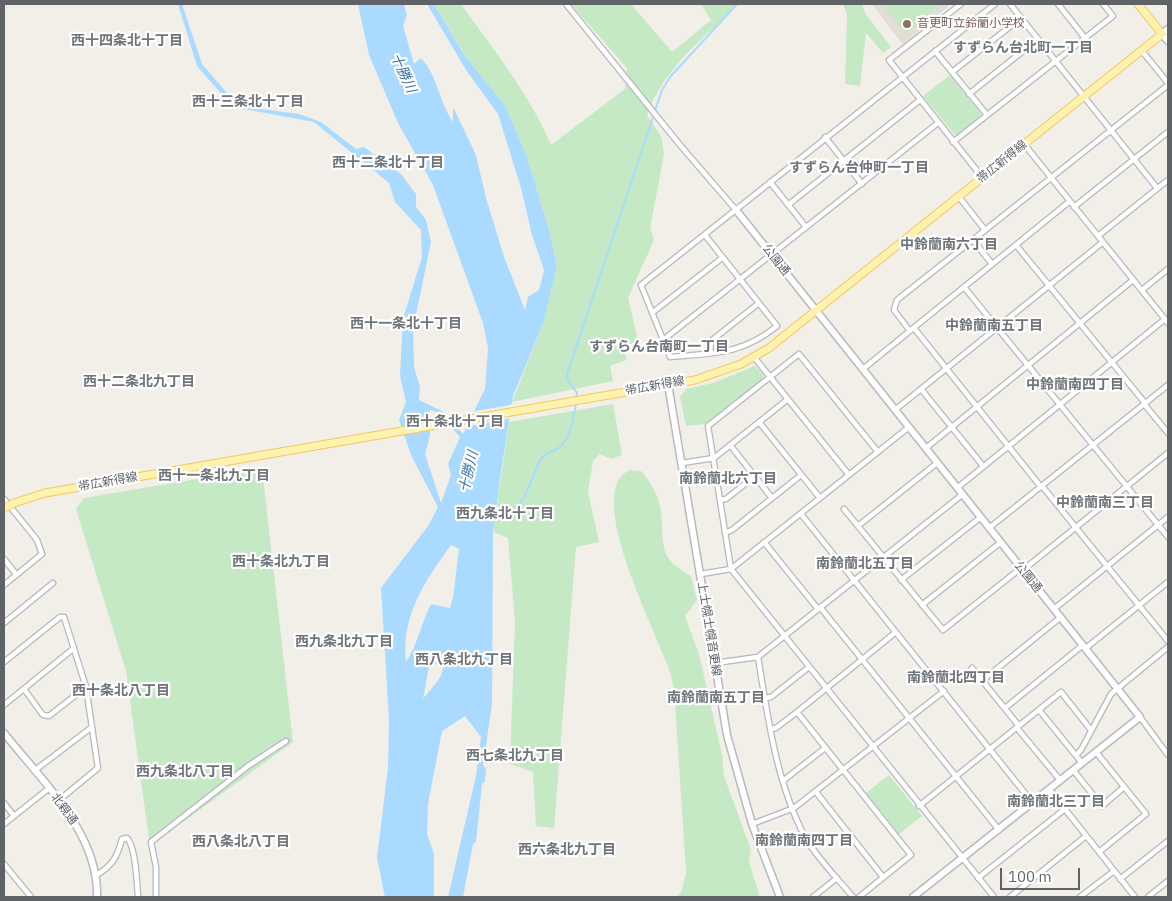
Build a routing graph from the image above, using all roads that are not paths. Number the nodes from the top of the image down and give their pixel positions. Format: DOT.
graph roads {
  1 [pos="566,4"];
  2 [pos="961,4"];
  3 [pos="995,4"];
  4 [pos="1010,4"];
  5 [pos="1058,4"];
  6 [pos="1103,4"];
  7 [pos="1138,4"];
  8 [pos="1021,18"];
  9 [pos="1165,32"];
  10 [pos="1085,38"];
  11 [pos="1038,39"];
  12 [pos="1168,41"];
  13 [pos="935,51"];
  14 [pos="1142,51"];
  15 [pos="1056,61"];
  16 [pos="952,72"];
  17 [pos="902,77"];
  18 [pos="1168,84"];
  19 [pos="969,94"];
  20 [pos="1084,96"];
  21 [pos="920,100"];
  22 [pos="987,116"];
  23 [pos="938,122"];
  24 [pos="1111,130"];
  25 [pos="1168,132"];
  26 [pos="826,137"];
  27 [pos="953,142"];
  28 [pos="1024,144"];
  29 [pos="1134,159"];
  30 [pos="843,160"];
  31 [pos="982,178"];
  32 [pos="1051,178"];
  33 [pos="1168,180"];
  34 [pos="770,182"];
  35 [pos="862,184"];
  36 [pos="1157,188"];
  37 [pos="959,196"];
  38 [pos="1070,202"];
  39 [pos="788,204"];
  40 [pos="1074,207"];
  41 [pos="736,210"];
  42 [pos="806,227"];
  43 [pos="985,230"];
  44 [pos="705,235"];
  45 [pos="1098,236"];
  46 [pos="973,240"];
  47 [pos="1103,242"];
  48 [pos="1016,245"];
  49 [pos="772,255"];
  50 [pos="722,258"];
  51 [pos="992,264"];
  52 [pos="1168,270"];
  53 [pos="740,280"];
  54 [pos="1134,280"];
  55 [pos="1048,286"];
  56 [pos="964,287"];
  57 [pos="1142,290"];
  58 [pos="759,303"];
  59 [pos="816,310"];
  60 [pos="652,313"];
  61 [pos="1167,321"];
  62 [pos="1080,324"];
  63 [pos="997,327"];
  64 [pos="912,330"];
  65 [pos="663,340"];
  66 [pos="710,354"];
  67 [pos="754,357"];
  68 [pos="1112,363"];
  69 [pos="1028,366"];
  70 [pos="863,369"];
  71 [pos="946,369"];
  72 [pos="770,376"];
  73 [pos="668,384"];
  74 [pos="1168,385"];
  75 [pos="921,389"];
  76 [pos="788,399"];
  77 [pos="1060,404"];
  78 [pos="1145,404"];
  79 [pos="978,407"];
  80 [pos="895,410"];
  81 [pos="759,422"];
  82 [pos="909,427"];
  83 [pos="952,427"];
  84 [pos="1168,433"];
  85 [pos="730,445"];
  86 [pos="1093,445"];
  87 [pos="1009,446"];
  88 [pos="926,448"];
  89 [pos="878,452"];
  90 [pos="1168,453"];
  91 [pos="714,458"];
  92 [pos="938,463"];
  93 [pos="682,464"];
  94 [pos="984,466"];
  95 [pos="801,475"];
  96 [pos="849,475"];
  97 [pos="755,476"];
  98 [pos="1042,486"];
  99 [pos="1127,486"];
  100 [pos="957,488"];
  101 [pos="963,494"];
  102 [pos="4,498"];
  103 [pos="772,498"];
  104 [pos="820,498"];
  105 [pos="720,500"];
  106 [pos="4,508"];
  107 [pos="844,509"];
  108 [pos="801,514"];
  109 [pos="981,517"];
  110 [pos="1168,517"];
  111 [pos="1158,525"];
  112 [pos="858,526"];
  113 [pos="989,528"];
  114 [pos="1076,528"];
  115 [pos="725,533"];
  116 [pos="1168,537"];
  117 [pos="764,542"];
  118 [pos="1001,542"];
  119 [pos="883,557"];
  120 [pos="4,559"];
  121 [pos="1107,567"];
  122 [pos="731,569"];
  123 [pos="1022,569"];
  124 [pos="16,574"];
  125 [pos="701,574"];
  126 [pos="901,580"];
  127 [pos="854,581"];
  128 [pos="1168,582"];
  129 [pos="53,583"];
  130 [pos="4,584"];
  131 [pos="922,605"];
  132 [pos="1139,605"];
  133 [pos="819,608"];
  134 [pos="1054,609"];
  135 [pos="1061,617"];
  136 [pos="4,623"];
  137 [pos="896,632"];
  138 [pos="784,636"];
  139 [pos="1168,641"];
  140 [pos="1084,647"];
  141 [pos="1168,647"];
  142 [pos="74,648"];
  143 [pos="758,657"];
  144 [pos="863,660"];
  145 [pos="4,662"];
  146 [pos="715,663"];
  147 [pos="809,667"];
  148 [pos="972,668"];
  149 [pos="983,680"];
  150 [pos="86,687"];
  151 [pos="826,688"];
  152 [pos="1117,688"];
  153 [pos="24,689"];
  154 [pos="944,691"];
  155 [pos="765,698"];
  156 [pos="4,705"];
  157 [pos="1005,708"];
  158 [pos="1039,710"];
  159 [pos="797,712"];
  160 [pos="1140,717"];
  161 [pos="910,718"];
  162 [pos="92,727"];
  163 [pos="1018,727"];
  164 [pos="771,729"];
  165 [pos="1092,730"];
  166 [pos="4,733"];
  167 [pos="286,742"];
  168 [pos="872,747"];
  169 [pos="826,748"];
  170 [pos="990,749"];
  171 [pos="1096,752"];
  172 [pos="1076,755"];
  173 [pos="1168,755"];
  174 [pos="1082,763"];
  175 [pos="34,770"];
  176 [pos="843,770"];
  177 [pos="1073,770"];
  178 [pos="956,777"];
  179 [pos="784,780"];
  180 [pos="1060,780"];
  181 [pos="1124,787"];
  182 [pos="48,789"];
  183 [pos="1049,790"];
  184 [pos="816,792"];
  185 [pos="58,801"];
  186 [pos="1032,802"];
  187 [pos="4,803"];
  188 [pos="919,806"];
  189 [pos="794,808"];
  190 [pos="1065,809"];
  191 [pos="14,816"];
  192 [pos="4,824"];
  193 [pos="752,824"];
  194 [pos="999,830"];
  195 [pos="1086,836"];
  196 [pos="1168,841"];
  197 [pos="1099,852"];
  198 [pos="962,859"];
  199 [pos="4,864"];
  200 [pos="1114,871"];
  201 [pos="95,876"];
  202 [pos="883,877"];
  203 [pos="837,878"];
  204 [pos="978,878"];
  205 [pos="1120,879"];
  206 [pos="1168,881"];
  207 [pos="28,896"];
  208 [pos="97,897"];
  209 [pos="138,897"];
  210 [pos="156,897"];
  211 [pos="780,897"];
  212 [pos="813,897"];
  213 [pos="853,897"];
  214 [pos="859,897"];
  215 [pos="916,897"];
  216 [pos="994,897"];
  217 [pos="1010,897"];
  218 [pos="1080,897"];
  219 [pos="1134,897"];
  220 [pos="1148,897"];
  1 -- 41 [label="street"];
  2 -- 17 [label="street"];
  3 -- 13 [label="street"];
  4 -- 8 [label="street"];
  5 -- 10 [label="street"];
  6 -- 10 [label="street"];
  7 -- 9 [label="main road"];
  8 -- 11 [label="street"];
  8 -- 16 [label="street"];
  9 -- 12 [label="street"];
  9 -- 14 [label="main road, 帯広新得線"];
  10 -- 15 [label="street"];
  11 -- 15 [label="street"];
  11 -- 19 [label="street"];
  13 -- 16 [label="street"];
  13 -- 17 [label="street"];
  14 -- 18 [label="street"];
  14 -- 20 [label="main road, 帯広新得線"];
  15 -- 20 [label="street"];
  15 -- 22 [label="street"];
  16 -- 19 [label="street"];
  17 -- 21 [label="street"];
  17 -- 26 [label="street"];
  18 -- 24 [label="street"];
  19 -- 22 [label="street"];
  20 -- 24 [label="street"];
  20 -- 28 [label="main road, 帯広新得線"];
  21 -- 23 [label="street"];
  21 -- 30 [label="street"];
  22 -- 27 [label="street"];
  23 -- 27 [label="street"];
  23 -- 35 [label="street"];
  24 -- 29 [label="street"];
  24 -- 32 [label="street"];
  25 -- 29 [label="street"];
  26 -- 30 [label="street"];
  26 -- 34 [label="street"];
  27 -- 31 [label="street"];
  28 -- 31 [label="main road, 帯広新得線"];
  28 -- 32 [label="street"];
  29 -- 36 [label="street"];
  29 -- 40 [label="street"];
  30 -- 35 [label="street"];
  30 -- 39 [label="street"];
  31 -- 37 [label="main road, 帯広新得線"];
  32 -- 38 [label="street"];
  32 -- 43 [label="street"];
  33 -- 36 [label="street"];
  34 -- 39 [label="street"];
  34 -- 41 [label="street"];
  35 -- 42 [label="street"];
  36 -- 45 [label="street"];
  37 -- 43 [label="street"];
  37 -- 59 [label="main road, 帯広新得線"];
  38 -- 40 [label="street"];
  38 -- 48 [label="street"];
  39 -- 42 [label="street"];
  40 -- 45 [label="street"];
  41 -- 44 [label="street"];
  41 -- 49 [label="street, 公園通"];
  42 -- 49 [label="street"];
  43 -- 46 [label="street"];
  44 -- 50 [label="street"];
  44 -- 60 [label="street"];
  45 -- 47 [label="street"];
  46 -- 51 [label="street"];
  46 -- 64 [label="street"];
  47 -- 54 [label="street"];
  47 -- 55 [label="street"];
  48 -- 51 [label="street"];
  48 -- 55 [label="street"];
  49 -- 53 [label="street"];
  49 -- 59 [label="street, 公園通"];
  50 -- 53 [label="street"];
  50 -- 60 [label="street"];
  51 -- 56 [label="street"];
  52 -- 57 [label="street"];
  53 -- 58 [label="street"];
  53 -- 65 [label="street"];
  54 -- 57 [label="street"];
  54 -- 62 [label="street"];
  55 -- 62 [label="street"];
  55 -- 63 [label="street"];
  56 -- 63 [label="street"];
  56 -- 64 [label="street"];
  57 -- 61 [label="street"];
  58 -- 66 [label="street"];
  58 -- 66 [label="street"];
  59 -- 67 [label="main road, 帯広新得線"];
  59 -- 70 [label="street, 公園通"];
  60 -- 65 [label="street"];
  61 -- 68 [label="street"];
  62 -- 68 [label="street"];
  62 -- 69 [label="street"];
  63 -- 69 [label="street"];
  63 -- 71 [label="street"];
  64 -- 70 [label="street"];
  64 -- 71 [label="street"];
  65 -- 66 [label="street"];
  67 -- 72 [label="street"];
  67 -- 73 [label="main road, 帯広新得線"];
  68 -- 77 [label="street"];
  68 -- 78 [label="street"];
  69 -- 77 [label="street"];
  69 -- 79 [label="street"];
  70 -- 80 [label="street, 公園通"];
  71 -- 75 [label="street"];
  71 -- 79 [label="street"];
  72 -- 76 [label="street"];
  72 -- 89 [label="street"];
  72 -- 91 [label="street"];
  73 -- 93 [label="street, 上士幌士幌音更線"];
  73 -- 106 [label="main road, 帯広新得線, bridge"];
  74 -- 78 [label="street"];
  75 -- 80 [label="street"];
  75 -- 83 [label="street"];
  76 -- 81 [label="street"];
  76 -- 96 [label="street"];
  77 -- 86 [label="street"];
  77 -- 87 [label="street"];
  78 -- 84 [label="street"];
  78 -- 86 [label="street"];
  79 -- 83 [label="street"];
  79 -- 87 [label="street"];
  80 -- 82 [label="street, 公園通"];
  81 -- 85 [label="street"];
  81 -- 95 [label="street"];
  82 -- 88 [label="street, 公園通"];
  82 -- 89 [label="street"];
  83 -- 88 [label="street"];
  83 -- 94 [label="street"];
  85 -- 91 [label="street"];
  85 -- 97 [label="street"];
  86 -- 98 [label="street"];
  86 -- 99 [label="street"];
  87 -- 94 [label="street"];
  87 -- 98 [label="street"];
  88 -- 92 [label="street, 公園通"];
  89 -- 96 [label="street"];
  90 -- 99 [label="street"];
  91 -- 93 [label="street"];
  91 -- 105 [label="street"];
  92 -- 100 [label="street, 公園通"];
  92 -- 112 [label="street"];
  93 -- 125 [label="street, 上士幌士幌音更線"];
  94 -- 100 [label="street"];
  95 -- 103 [label="street"];
  95 -- 104 [label="street"];
  96 -- 104 [label="street"];
  97 -- 103 [label="street"];
  97 -- 105 [label="street"];
  98 -- 113 [label="street"];
  98 -- 114 [label="street"];
  99 -- 111 [label="street"];
  99 -- 114 [label="street"];
  100 -- 101 [label="street, 公園通"];
  101 -- 109 [label="street, 公園通"];
  101 -- 119 [label="street"];
  102 -- 124 [label="street"];
  103 -- 115 [label="street"];
  104 -- 108 [label="street"];
  105 -- 115 [label="street"];
  107 -- 112 [label="street"];
  108 -- 117 [label="street"];
  108 -- 127 [label="street"];
  109 -- 113 [label="street, 公園通"];
  109 -- 126 [label="street"];
  110 -- 111 [label="street"];
  111 -- 116 [label="street"];
  111 -- 121 [label="street"];
  112 -- 119 [label="street"];
  113 -- 118 [label="street, 公園通"];
  114 -- 121 [label="street"];
  114 -- 123 [label="street"];
  115 -- 122 [label="street"];
  117 -- 122 [label="street"];
  117 -- 133 [label="street"];
  118 -- 123 [label="street, 公園通"];
  118 -- 131 [label="street"];
  119 -- 126 [label="street"];
  119 -- 127 [label="street"];
  120 -- 124 [label="street"];
  121 -- 132 [label="street"];
  121 -- 134 [label="street"];
  122 -- 125 [label="street"];
  122 -- 138 [label="street"];
  123 -- 131 [label="street"];
  123 -- 134 [label="street, 公園通"];
  124 -- 130 [label="street"];
  125 -- 146 [label="street, 上士幌士幌音更線"];
  126 -- 131 [label="street"];
  127 -- 133 [label="street"];
  127 -- 137 [label="street"];
  128 -- 132 [label="street"];
  129 -- 136 [label="street"];
  132 -- 139 [label="street"];
  132 -- 140 [label="street"];
  133 -- 138 [label="street"];
  133 -- 144 [label="street"];
  134 -- 135 [label="street, 公園通"];
  135 -- 140 [label="street, 公園通"];
  135 -- 149 [label="street"];
  137 -- 144 [label="street"];
  137 -- 154 [label="street"];
  138 -- 143 [label="street"];
  138 -- 147 [label="street"];
  140 -- 152 [label="street, 公園通"];
  140 -- 157 [label="street"];
  141 -- 152 [label="street"];
  142 -- 145 [label="street"];
  142 -- 150 [label="street"];
  142 -- 153 [label="street"];
  143 -- 146 [label="street"];
  143 -- 155 [label="street"];
  144 -- 151 [label="street"];
  144 -- 161 [label="street"];
  146 -- 193 [label="street, 上士幌士幌音更線"];
  147 -- 151 [label="street"];
  147 -- 155 [label="street"];
  148 -- 149 [label="street"];
  149 -- 157 [label="street"];
  150 -- 153 [label="street"];
  150 -- 162 [label="street"];
  151 -- 159 [label="street"];
  151 -- 168 [label="street"];
  152 -- 160 [label="street, 公園通"];
  152 -- 165 [label="street"];
  153 -- 156 [label="street"];
  154 -- 161 [label="street"];
  154 -- 170 [label="street"];
  155 -- 164 [label="street"];
  157 -- 163 [label="street"];
  158 -- 163 [label="street"];
  158 -- 165 [label="street"];
  158 -- 172 [label="street"];
  159 -- 164 [label="street"];
  159 -- 169 [label="street"];
  160 -- 171 [label="street"];
  160 -- 173 [label="street"];
  161 -- 168 [label="street"];
  161 -- 178 [label="street"];
  162 -- 175 [label="street"];
  162 -- 185 [label="street"];
  163 -- 170 [label="street"];
  163 -- 180 [label="street"];
  164 -- 179 [label="street"];
  165 -- 172 [label="street"];
  166 -- 175 [label="street, 北親通"];
  167 -- 210 [label="street"];
  168 -- 176 [label="street"];
  168 -- 188 [label="street"];
  169 -- 176 [label="street"];
  169 -- 179 [label="street"];
  170 -- 178 [label="street"];
  170 -- 186 [label="street"];
  171 -- 174 [label="street"];
  171 -- 181 [label="street"];
  172 -- 174 [label="street"];
  174 -- 177 [label="street"];
  175 -- 182 [label="street, 北親通"];
  176 -- 184 [label="street"];
  176 -- 202 [label="street"];
  177 -- 180 [label="street"];
  177 -- 181 [label="street"];
  178 -- 188 [label="street"];
  178 -- 194 [label="street"];
  179 -- 189 [label="street"];
  180 -- 183 [label="street"];
  181 -- 197 [label="street"];
  182 -- 185 [label="street, 北親通"];
  182 -- 191 [label="street"];
  183 -- 186 [label="street"];
  183 -- 190 [label="street"];
  184 -- 189 [label="street"];
  184 -- 202 [label="street"];
  185 -- 201 [label="street, 北親通"];
  186 -- 194 [label="street"];
  187 -- 191 [label="street"];
  188 -- 198 [label="street"];
  189 -- 193 [label="street"];
  189 -- 203 [label="street"];
  190 -- 195 [label="street"];
  190 -- 204 [label="street"];
  191 -- 192 [label="street"];
  193 -- 211 [label="street, 上士幌士幌音更線"];
  194 -- 198 [label="street"];
  195 -- 197 [label="street"];
  195 -- 217 [label="street"];
  196 -- 205 [label="street"];
  197 -- 200 [label="street"];
  198 -- 204 [label="street"];
  198 -- 215 [label="street"];
  199 -- 207 [label="street"];
  200 -- 205 [label="street"];
  200 -- 218 [label="street"];
  201 -- 208 [label="street, 北親通"];
  201 -- 209 [label="street"];
  202 -- 214 [label="street"];
  203 -- 212 [label="street"];
  203 -- 213 [label="street"];
  204 -- 216 [label="street"];
  205 -- 219 [label="street"];
  206 -- 220 [label="street"];
}
